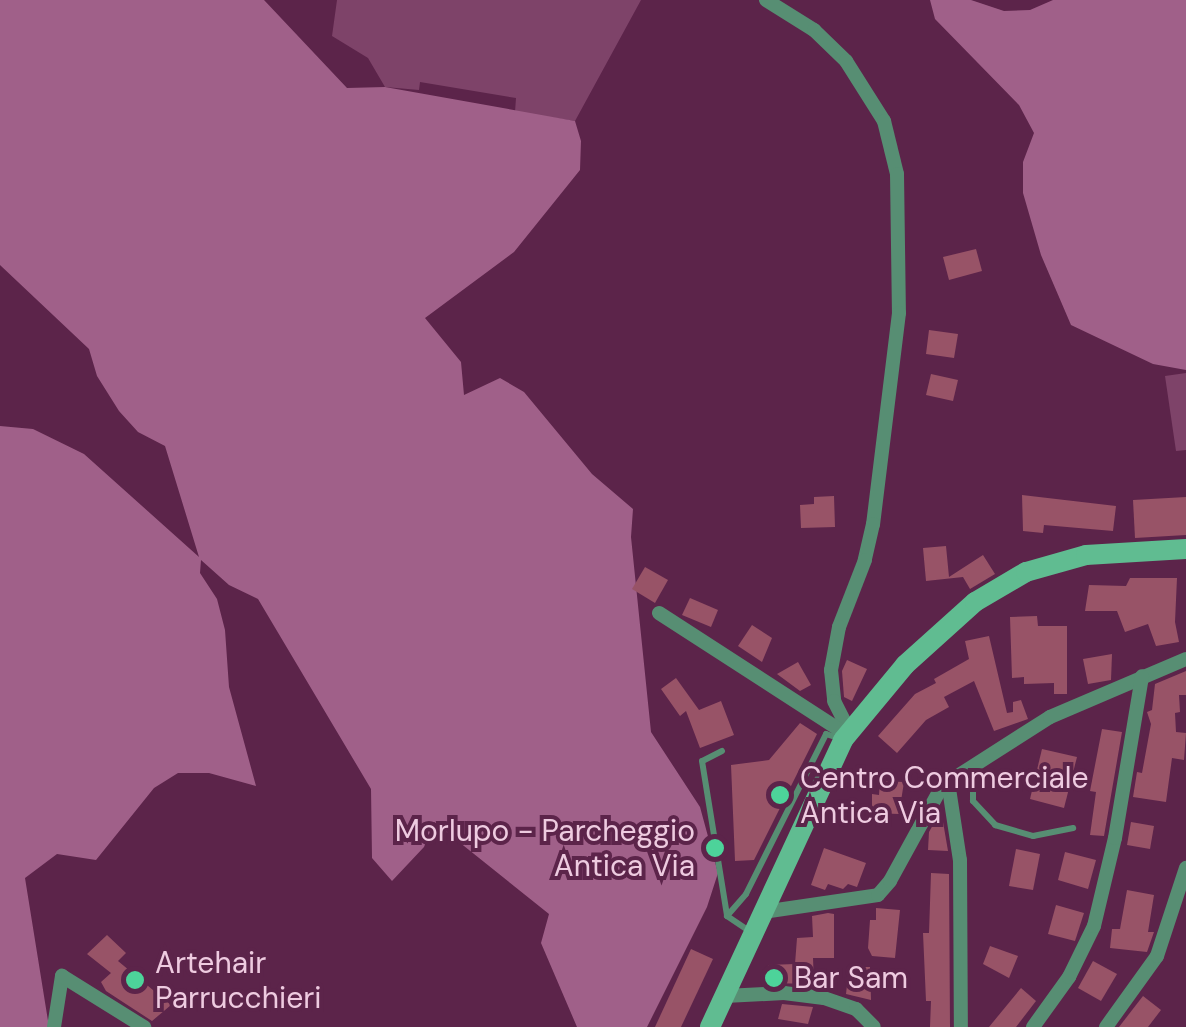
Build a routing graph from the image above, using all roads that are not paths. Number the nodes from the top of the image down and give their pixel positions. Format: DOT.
graph roads {
  1 [pos="766,0"];
  2 [pos="1186,549"];
  3 [pos="658,612"];
  4 [pos="1186,659"];
  5 [pos="1142,676"];
  6 [pos="846,735"];
  7 [pos="722,752"];
  8 [pos="973,766"];
  9 [pos="948,782"];
  10 [pos="1073,828"];
  11 [pos="1186,868"];
  12 [pos="763,912"];
  13 [pos="727,916"];
  14 [pos="753,934"];
  15 [pos="724,996"];
  16 [pos="54,1027"];
  17 [pos="144,1027"];
  18 [pos="710,1027"];
  19 [pos="874,1027"];
  20 [pos="961,1027"];
  21 [pos="1033,1027"];
  22 [pos="1106,1027"];
  1 -- 6 [label="street"];
  2 -- 6 [label="main road"];
  3 -- 6 [label="street"];
  4 -- 5 [label="street"];
  5 -- 8 [label="street"];
  5 -- 21 [label="street"];
  6 -- 12 [label="main road"];
  6 -- 13 [label="lane"];
  7 -- 13 [label="lane"];
  8 -- 9 [label="street"];
  8 -- 10 [label="lane"];
  9 -- 12 [label="street"];
  9 -- 20 [label="street"];
  11 -- 22 [label="street"];
  12 -- 14 [label="main road"];
  13 -- 14 [label="lane"];
  14 -- 15 [label="main road"];
  15 -- 18 [label="main road"];
  15 -- 19 [label="street"];
  16 -- 17 [label="street"];
}
